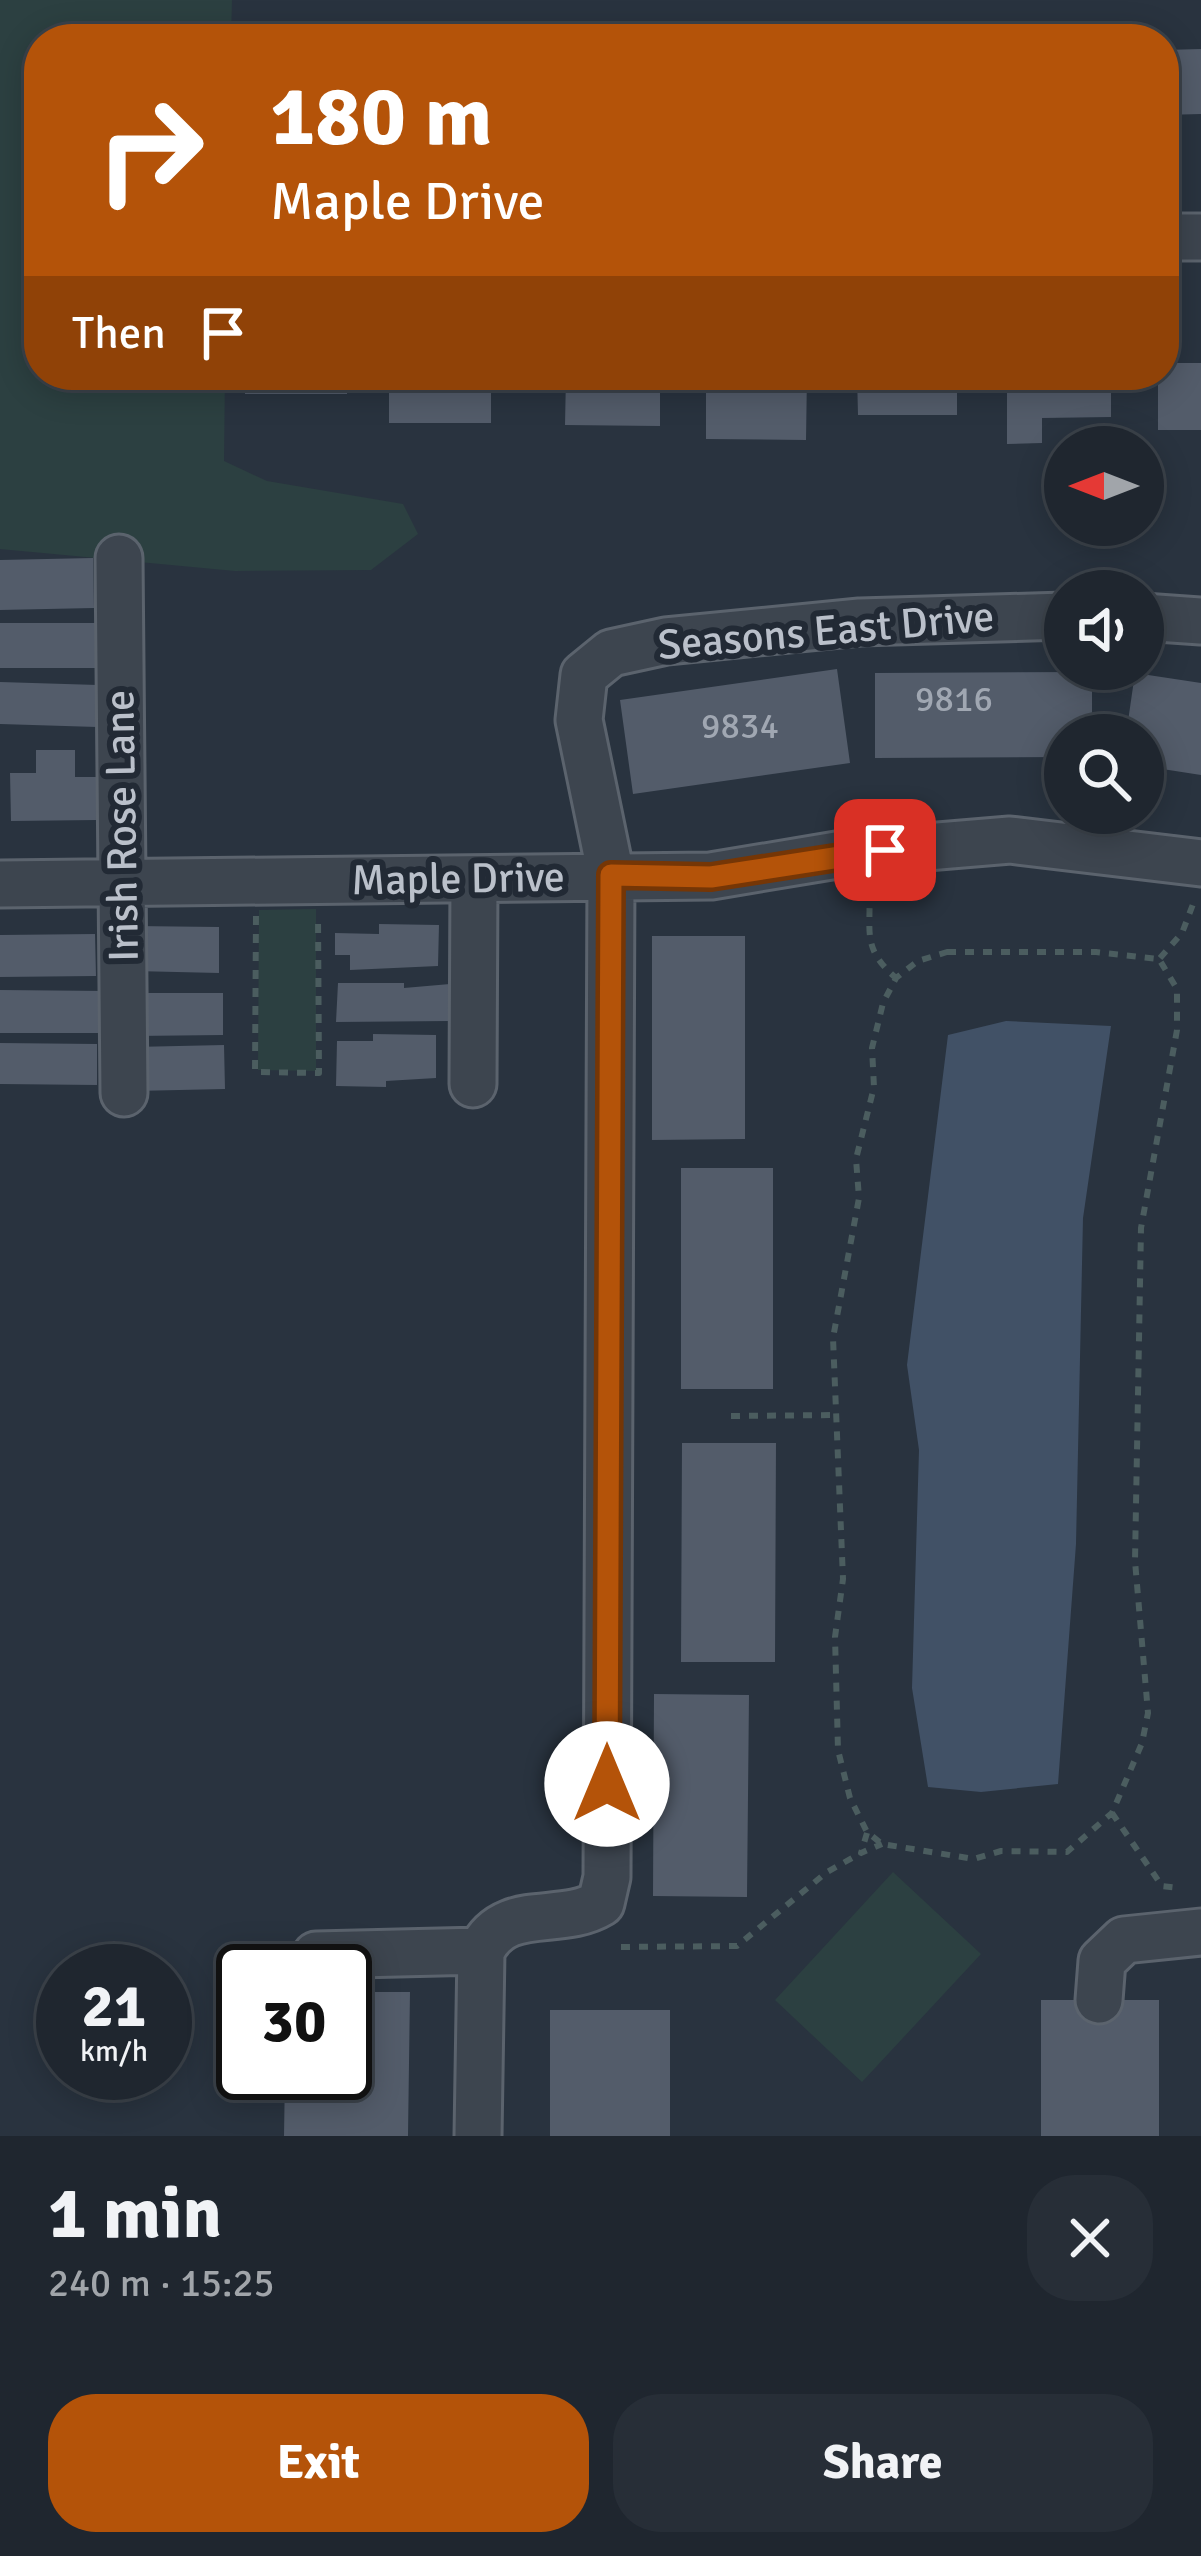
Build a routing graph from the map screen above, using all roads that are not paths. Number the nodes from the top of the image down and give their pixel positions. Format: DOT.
graph roads {
  1 [pos="119,558"];
  2 [pos="1044,617"];
  3 [pos="1164,618"];
  4 [pos="1201,621"];
  5 [pos="611,875"];
  6 [pos="1199,876"];
  7 [pos="474,880"];
  8 [pos="123,883"];
  9 [pos="0,884"];
  10 [pos="473,1084"];
  11 [pos="124,1093"];
  12 [pos="1201,1932"];
  13 [pos="482,1951"];
  14 [pos="372,1954"];
  15 [pos="1099,2000"];
  16 [pos="478,2136"];
  1 -- 8 [label="street, Irish Rose Lane"];
  2 -- 5 [label="street, Seasons East Drive"];
  3 -- 4 [label="street"];
  5 -- 6 [label="street, Maple Drive"];
  5 -- 7 [label="street, Maple Drive"];
  5 -- 13 [label="street, Seasons East Drive"];
  7 -- 8 [label="street, Maple Drive"];
  7 -- 10 [label="street"];
  8 -- 9 [label="street, Maple Drive"];
  8 -- 11 [label="street, Irish Rose Lane"];
  12 -- 15 [label="street"];
  13 -- 14 [label="street"];
  13 -- 16 [label="street"];
}
